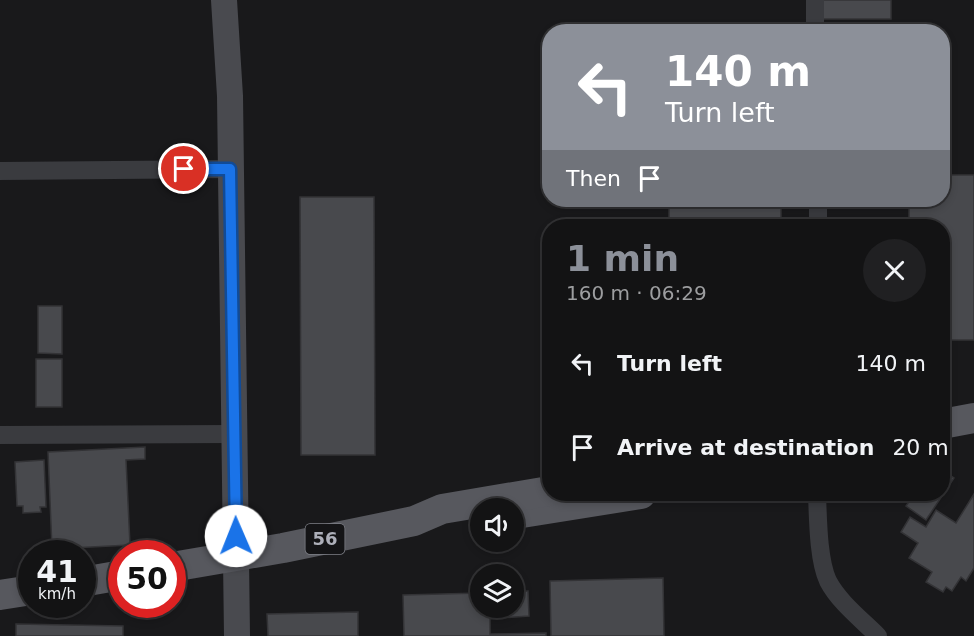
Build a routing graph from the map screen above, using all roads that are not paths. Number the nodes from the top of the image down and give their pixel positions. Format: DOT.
graph roads {
  1 [pos="224,0"];
  2 [pos="815,0"];
  3 [pos="815,24"];
  4 [pos="230,169"];
  5 [pos="0,171"];
  6 [pos="974,418"];
  7 [pos="950,422"];
  8 [pos="234,434"];
  9 [pos="0,435"];
  10 [pos="974,439"];
  11 [pos="950,443"];
  12 [pos="542,492"];
  13 [pos="596,501"];
  14 [pos="818,501"];
  15 [pos="524,512"];
  16 [pos="414,521"];
  17 [pos="470,522"];
  18 [pos="237,556"];
  19 [pos="186,565"];
  20 [pos="18,593"];
  21 [pos="0,596"];
  22 [pos="237,636"];
  23 [pos="878,636"];
  1 -- 4 [label="main road"];
  2 -- 3 [label="street"];
  4 -- 5 [label="street"];
  4 -- 8 [label="main road"];
  6 -- 7 [label="main road"];
  8 -- 9 [label="street"];
  8 -- 18 [label="main road"];
  10 -- 11 [label="main road"];
  12 -- 16 [label="main road, 56"];
  13 -- 15 [label="main road"];
  14 -- 23 [label="street"];
  16 -- 17 [label="main road, 56"];
  16 -- 18 [label="main road, 56"];
  18 -- 19 [label="main road, 56"];
  18 -- 22 [label="main road"];
  20 -- 21 [label="main road"];
}
